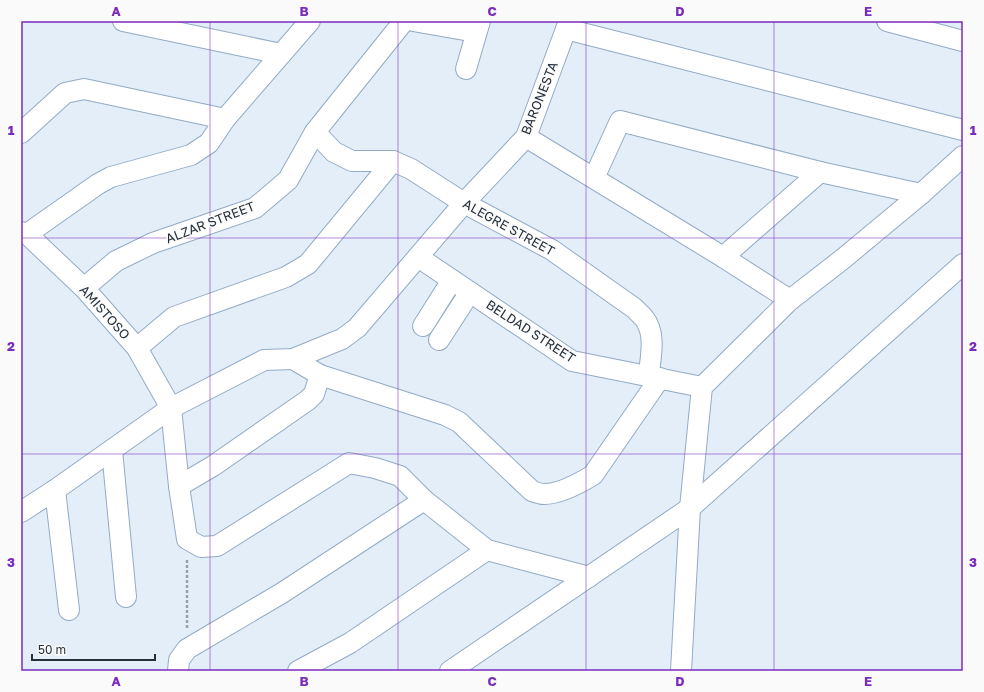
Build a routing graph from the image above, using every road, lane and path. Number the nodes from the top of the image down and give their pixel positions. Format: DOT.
graph roads {
  1 [pos="122,21"];
  2 [pos="310,21"];
  3 [pos="404,21"];
  4 [pos="413,21"];
  5 [pos="887,21"];
  6 [pos="567,25"];
  7 [pos="478,27"];
  8 [pos="963,41"];
  9 [pos="281,54"];
  10 [pos="466,69"];
  11 [pos="225,119"];
  12 [pos="963,130"];
  13 [pos="315,132"];
  14 [pos="21,133"];
  15 [pos="526,137"];
  16 [pos="963,156"];
  17 [pos="393,161"];
  18 [pos="820,172"];
  19 [pos="594,178"];
  20 [pos="921,194"];
  21 [pos="464,203"];
  22 [pos="24,233"];
  23 [pos="418,257"];
  24 [pos="723,257"];
  25 [pos="963,264"];
  26 [pos="452,280"];
  27 [pos="84,288"];
  28 [pos="470,292"];
  29 [pos="790,300"];
  30 [pos="423,326"];
  31 [pos="439,340"];
  32 [pos="137,348"];
  33 [pos="293,359"];
  34 [pos="320,375"];
  35 [pos="654,376"];
  36 [pos="702,386"];
  37 [pos="171,408"];
  38 [pos="112,450"];
  39 [pos="179,486"];
  40 [pos="55,490"];
  41 [pos="424,500"];
  42 [pos="690,508"];
  43 [pos="21,512"];
  44 [pos="187,539"];
  45 [pos="487,550"];
  46 [pos="589,577"];
  47 [pos="126,597"];
  48 [pos="69,610"];
  49 [pos="187,648"];
  50 [pos="178,671"];
  51 [pos="298,671"];
  52 [pos="450,671"];
  53 [pos="681,671"];
  1 -- 9 [label="street"];
  2 -- 9 [label="street"];
  3 -- 13 [label="street, ALZAR STREET"];
  4 -- 7 [label="street"];
  5 -- 8 [label="street"];
  6 -- 12 [label="street"];
  6 -- 15 [label="street, BARONESTA"];
  7 -- 10 [label="street"];
  9 -- 11 [label="street"];
  11 -- 14 [label="street"];
  11 -- 22 [label="street"];
  13 -- 17 [label="street, ALEGRE STREET"];
  13 -- 27 [label="street, ALZAR STREET"];
  15 -- 19 [label="street"];
  15 -- 21 [label="street, BARONESTA"];
  16 -- 20 [label="street"];
  17 -- 21 [label="street, ALEGRE STREET"];
  17 -- 32 [label="street"];
  18 -- 19 [label="street"];
  18 -- 20 [label="street"];
  18 -- 24 [label="street"];
  19 -- 24 [label="street"];
  20 -- 29 [label="street"];
  21 -- 23 [label="street, BARONESTA"];
  21 -- 35 [label="street, ALEGRE STREET"];
  22 -- 27 [label="street, AMISTOSO"];
  23 -- 26 [label="street, BELDAD STREET"];
  23 -- 33 [label="street, BARONESTA"];
  24 -- 29 [label="street"];
  25 -- 42 [label="street"];
  26 -- 28 [label="street, BELDAD STREET"];
  26 -- 30 [label="street"];
  27 -- 32 [label="street, AMISTOSO"];
  28 -- 31 [label="street"];
  28 -- 35 [label="street, BELDAD STREET"];
  29 -- 36 [label="street"];
  32 -- 37 [label="street, AMISTOSO"];
  33 -- 34 [label="street"];
  33 -- 37 [label="street"];
  34 -- 35 [label="street"];
  34 -- 39 [label="street"];
  35 -- 36 [label="street, BELDAD STREET"];
  36 -- 42 [label="street"];
  37 -- 38 [label="street"];
  37 -- 39 [label="street"];
  38 -- 40 [label="street"];
  38 -- 47 [label="street"];
  39 -- 44 [label="street"];
  40 -- 43 [label="street"];
  40 -- 48 [label="street"];
  41 -- 44 [label="street"];
  41 -- 45 [label="street"];
  41 -- 49 [label="street"];
  42 -- 46 [label="street"];
  42 -- 53 [label="street"];
  44 -- 49 [label="path"];
  45 -- 46 [label="street"];
  45 -- 51 [label="street"];
  46 -- 52 [label="street"];
  49 -- 50 [label="street"];
}
